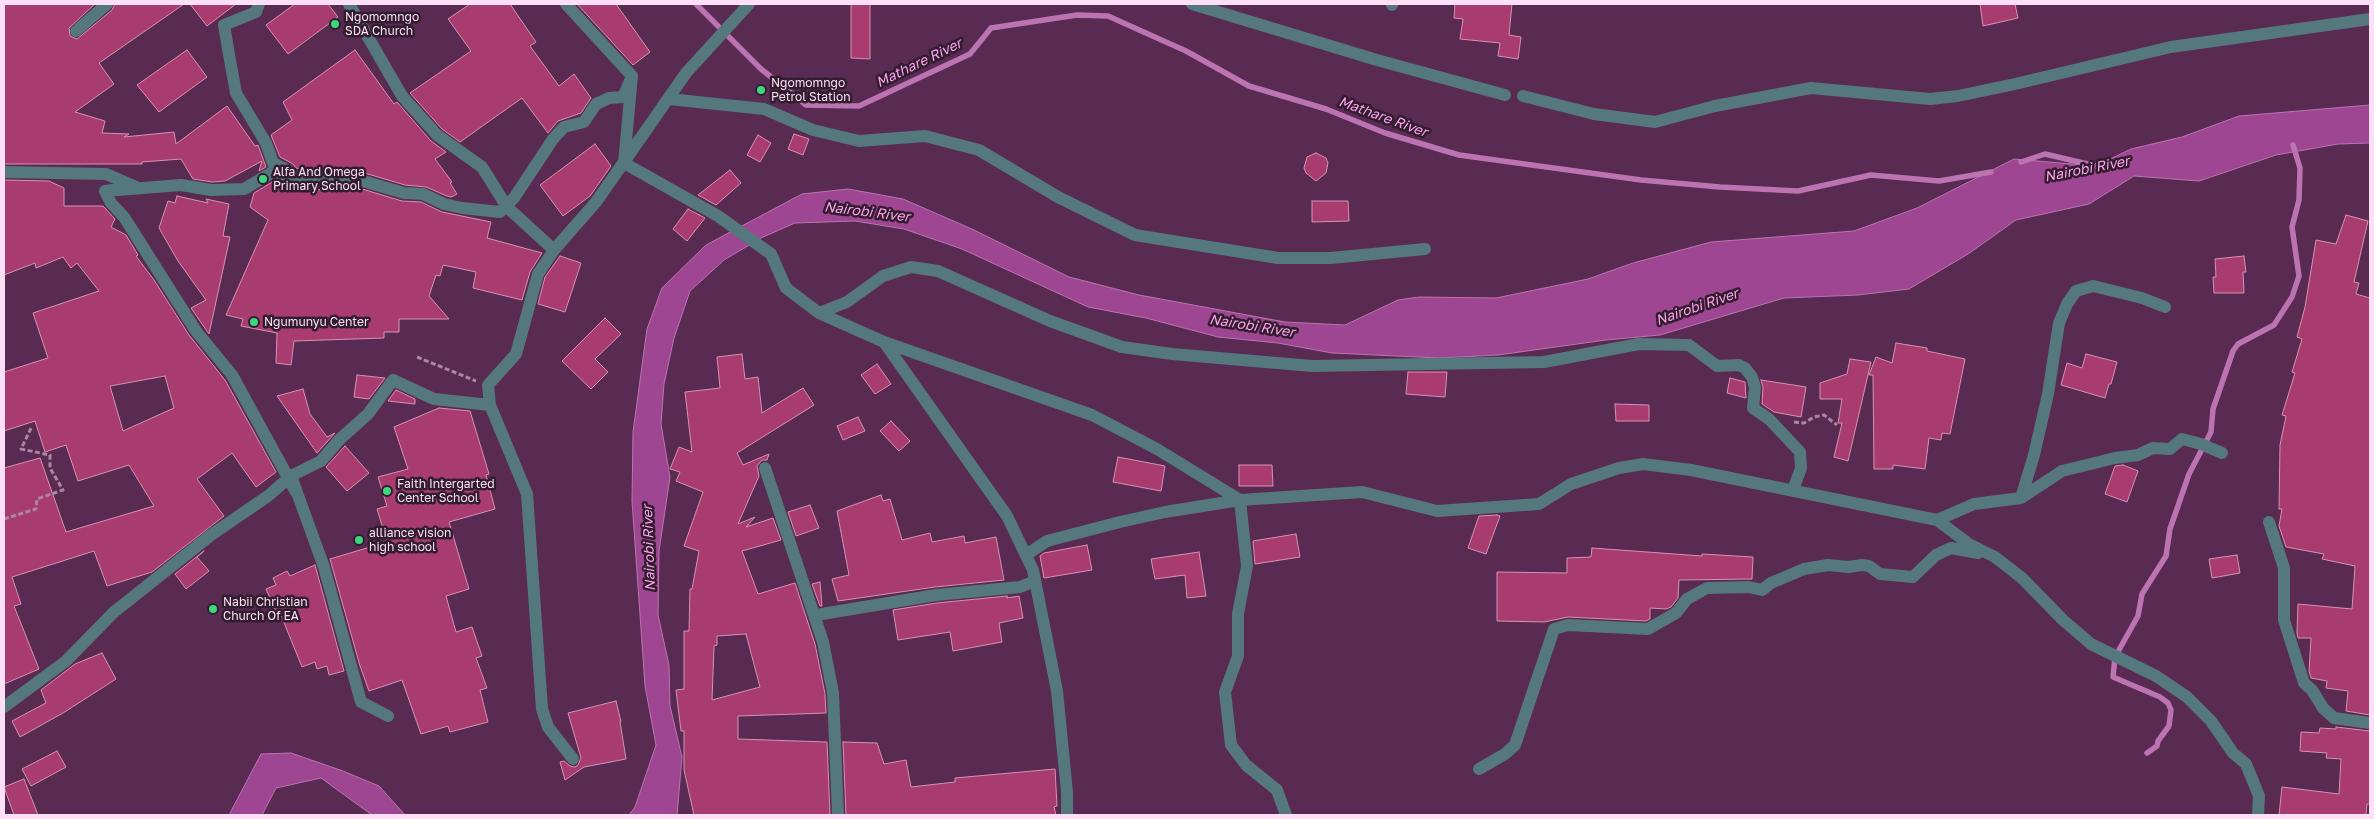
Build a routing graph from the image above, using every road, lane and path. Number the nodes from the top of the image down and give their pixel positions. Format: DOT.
graph roads {
  1 [pos="107,4"];
  2 [pos="259,4"];
  3 [pos="349,4"];
  4 [pos="566,4"];
  5 [pos="749,4"];
  6 [pos="1192,4"];
  7 [pos="2370,19"];
  8 [pos="76,31"];
  9 [pos="632,76"];
  10 [pos="1505,95"];
  11 [pos="1523,96"];
  12 [pos="669,99"];
  13 [pos="624,163"];
  14 [pos="4,172"];
  15 [pos="310,178"];
  16 [pos="105,191"];
  17 [pos="507,207"];
  18 [pos="1425,249"];
  19 [pos="554,250"];
  20 [pos="2165,307"];
  21 [pos="819,313"];
  22 [pos="884,342"];
  23 [pos="417,357"];
  24 [pos="488,385"];
  25 [pos="490,405"];
  26 [pos="1791,422"];
  27 [pos="1837,425"];
  28 [pos="32,426"];
  29 [pos="2222,453"];
  30 [pos="765,468"];
  31 [pos="292,476"];
  32 [pos="1793,490"];
  33 [pos="2020,498"];
  34 [pos="1240,500"];
  35 [pos="4,519"];
  36 [pos="1937,520"];
  37 [pos="2269,522"];
  38 [pos="1026,555"];
  39 [pos="1995,557"];
  40 [pos="1036,581"];
  41 [pos="816,614"];
  42 [pos="4,707"];
  43 [pos="388,716"];
  44 [pos="2370,723"];
  45 [pos="573,759"];
  46 [pos="1479,769"];
  47 [pos="838,815"];
  48 [pos="1067,815"];
  49 [pos="1286,815"];
  50 [pos="2258,815"];
  1 -- 8 [label="street"];
  2 -- 15 [label="street"];
  3 -- 17 [label="street"];
  4 -- 9 [label="street"];
  5 -- 12 [label="street"];
  6 -- 10 [label="street"];
  7 -- 11 [label="street"];
  9 -- 13 [label="street"];
  9 -- 17 [label="street"];
  12 -- 13 [label="street"];
  12 -- 18 [label="street"];
  13 -- 19 [label="street"];
  13 -- 21 [label="street"];
  14 -- 16 [label="street"];
  15 -- 16 [label="street"];
  15 -- 17 [label="street"];
  16 -- 31 [label="street"];
  17 -- 19 [label="street"];
  19 -- 24 [label="street"];
  20 -- 33 [label="street"];
  21 -- 22 [label="street"];
  21 -- 32 [label="street"];
  22 -- 34 [label="street"];
  22 -- 38 [label="street"];
  23 -- 24 [label="path"];
  24 -- 25 [label="street"];
  25 -- 31 [label="street"];
  25 -- 45 [label="street"];
  26 -- 27 [label="path"];
  28 -- 35 [label="path"];
  29 -- 33 [label="street"];
  30 -- 41 [label="street"];
  31 -- 42 [label="street"];
  31 -- 43 [label="street"];
  32 -- 34 [label="street"];
  32 -- 36 [label="street"];
  33 -- 36 [label="street"];
  34 -- 38 [label="street"];
  34 -- 49 [label="street"];
  36 -- 39 [label="street"];
  37 -- 44 [label="street"];
  38 -- 40 [label="street"];
  39 -- 46 [label="street"];
  39 -- 50 [label="street"];
  40 -- 41 [label="street"];
  40 -- 48 [label="street"];
  41 -- 47 [label="street"];
}
